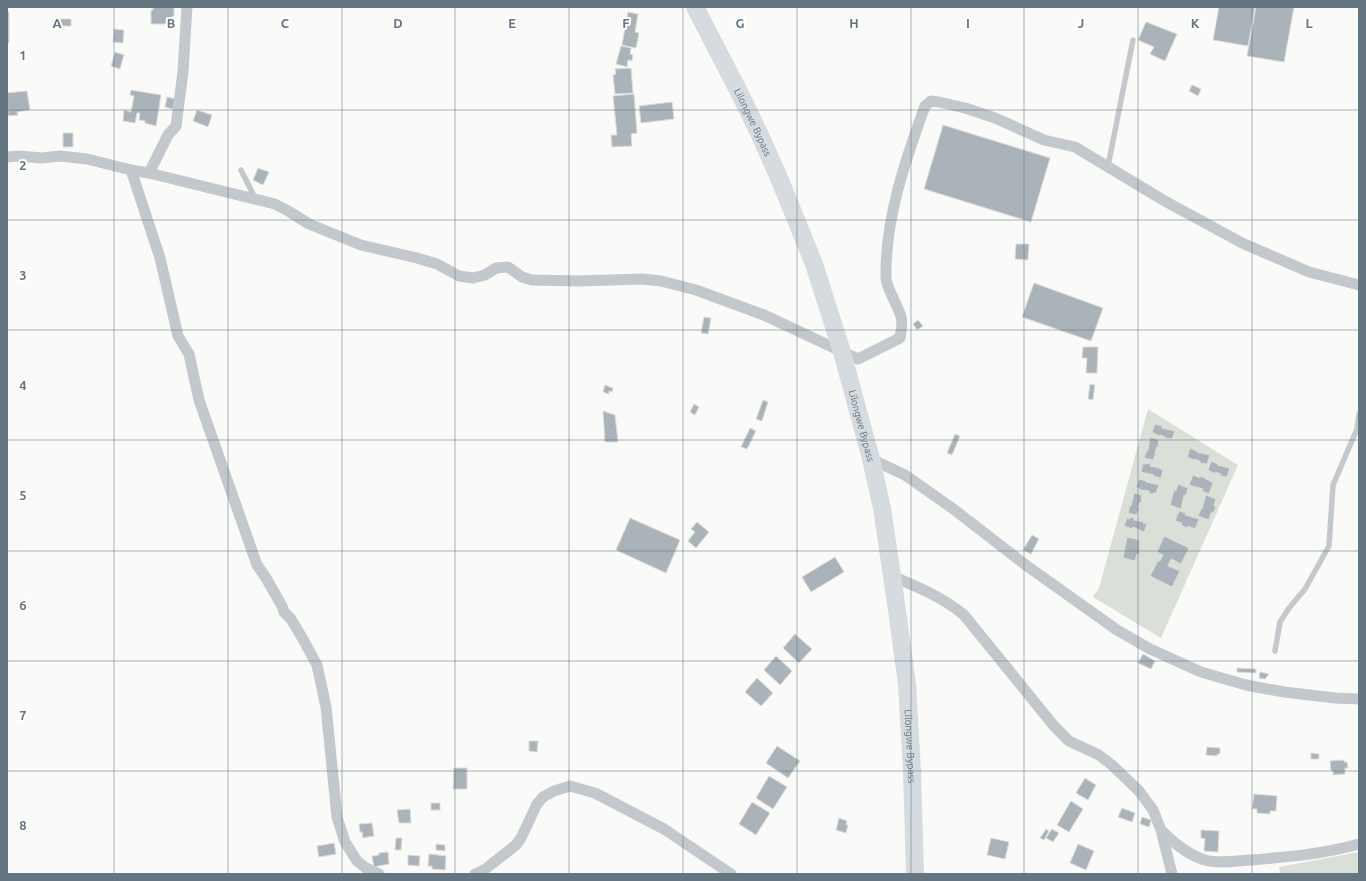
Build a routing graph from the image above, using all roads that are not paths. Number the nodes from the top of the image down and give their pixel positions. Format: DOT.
graph roads {
  1 [pos="187,7"];
  2 [pos="696,7"];
  3 [pos="1133,40"];
  4 [pos="7,157"];
  5 [pos="1108,166"];
  6 [pos="131,170"];
  7 [pos="241,170"];
  8 [pos="149,173"];
  9 [pos="256,200"];
  10 [pos="1359,285"];
  11 [pos="842,352"];
  12 [pos="1359,414"];
  13 [pos="871,459"];
  14 [pos="892,576"];
  15 [pos="1275,651"];
  16 [pos="1359,699"];
  17 [pos="1161,830"];
  18 [pos="1359,844"];
  19 [pos="364,871"];
  20 [pos="379,874"];
  21 [pos="475,874"];
  22 [pos="731,874"];
  23 [pos="915,874"];
  24 [pos="1172,874"];
  1 -- 8 [label="street"];
  2 -- 11 [label="main road, Lilongwe Bypass"];
  3 -- 5 [label="lane"];
  4 -- 6 [label="street"];
  5 -- 10 [label="street"];
  5 -- 11 [label="street"];
  6 -- 8 [label="street"];
  6 -- 19 [label="street"];
  7 -- 9 [label="lane"];
  8 -- 9 [label="street"];
  9 -- 11 [label="street"];
  11 -- 13 [label="main road, Lilongwe Bypass"];
  12 -- 15 [label="lane"];
  13 -- 14 [label="main road, Lilongwe Bypass"];
  13 -- 16 [label="street"];
  14 -- 17 [label="street"];
  14 -- 23 [label="main road, Lilongwe Bypass"];
  17 -- 18 [label="street"];
  17 -- 24 [label="street"];
  19 -- 20 [label="street"];
  21 -- 22 [label="street"];
}
